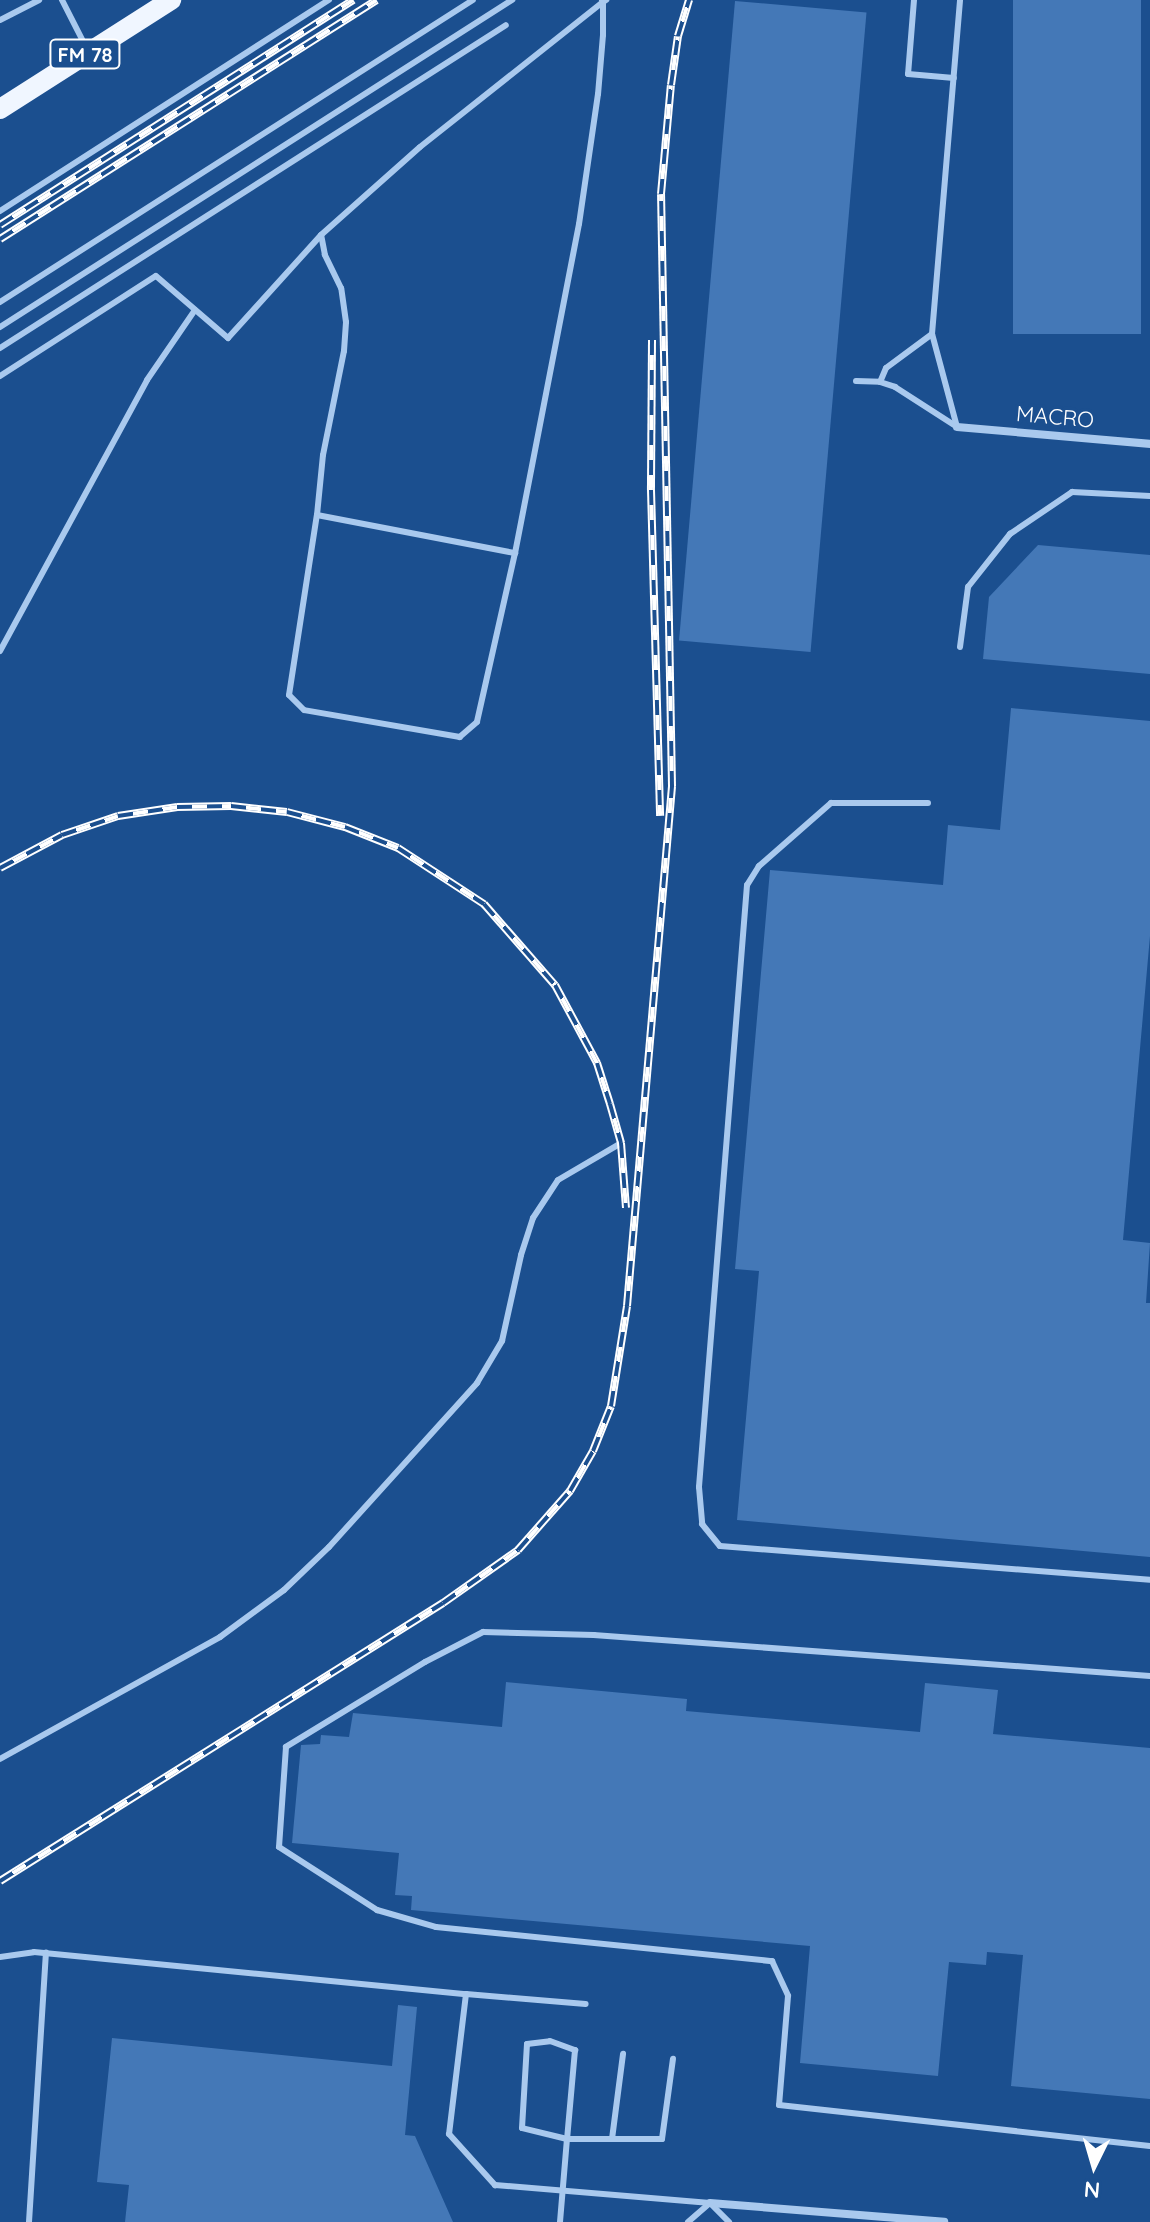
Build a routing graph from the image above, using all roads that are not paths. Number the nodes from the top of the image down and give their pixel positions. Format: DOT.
graph roads {
  1 [pos="39,0"];
  2 [pos="62,0"];
  3 [pos="171,0"];
  4 [pos="329,0"];
  5 [pos="473,0"];
  6 [pos="512,0"];
  7 [pos="914,0"];
  8 [pos="960,0"];
  9 [pos="603,1"];
  10 [pos="0,20"];
  11 [pos="506,25"];
  12 [pos="88,52"];
  13 [pos="954,78"];
  14 [pos="0,109"];
  15 [pos="0,211"];
  16 [pos="321,235"];
  17 [pos="0,302"];
  18 [pos="195,310"];
  19 [pos="0,327"];
  20 [pos="932,334"];
  21 [pos="0,348"];
  22 [pos="0,376"];
  23 [pos="856,381"];
  24 [pos="880,382"];
  25 [pos="957,427"];
  26 [pos="1150,444"];
  27 [pos="1150,496"];
  28 [pos="317,515"];
  29 [pos="515,553"];
  30 [pos="960,647"];
  31 [pos="0,651"];
  32 [pos="928,803"];
  33 [pos="621,1143"];
  34 [pos="1150,1580"];
  35 [pos="1150,1676"];
  36 [pos="0,1759"];
  37 [pos="46,1953"];
  38 [pos="0,1957"];
  39 [pos="466,1994"];
  40 [pos="586,2004"];
  41 [pos="623,2054"];
  42 [pos="673,2059"];
  43 [pos="567,2139"];
  44 [pos="612,2139"];
  45 [pos="1150,2146"];
  46 [pos="563,2189"];
  47 [pos="710,2203"];
  48 [pos="29,2222"];
  49 [pos="560,2222"];
  50 [pos="688,2222"];
  51 [pos="729,2222"];
  52 [pos="944,2222"];
  1 -- 10 [label="lane"];
  2 -- 12 [label="lane"];
  3 -- 12 [label="main road, FM 78"];
  4 -- 15 [label="lane"];
  5 -- 17 [label="lane"];
  6 -- 19 [label="lane"];
  7 -- 13 [label="lane"];
  8 -- 13 [label="lane"];
  9 -- 16 [label="lane"];
  9 -- 29 [label="lane"];
  11 -- 21 [label="lane"];
  12 -- 14 [label="main road, FM 78"];
  13 -- 20 [label="lane"];
  16 -- 18 [label="lane"];
  16 -- 28 [label="lane"];
  18 -- 22 [label="lane"];
  18 -- 31 [label="lane"];
  20 -- 24 [label="lane"];
  20 -- 25 [label="lane"];
  23 -- 24 [label="lane"];
  24 -- 25 [label="lane"];
  25 -- 26 [label="street, MACRO"];
  27 -- 30 [label="lane"];
  28 -- 29 [label="lane"];
  28 -- 29 [label="lane"];
  32 -- 34 [label="lane"];
  33 -- 36 [label="lane"];
  35 -- 45 [label="lane"];
  37 -- 38 [label="lane"];
  37 -- 39 [label="lane"];
  37 -- 48 [label="lane"];
  39 -- 40 [label="lane"];
  39 -- 46 [label="lane"];
  41 -- 44 [label="lane"];
  42 -- 44 [label="lane"];
  43 -- 43 [label="lane"];
  43 -- 44 [label="lane"];
  43 -- 46 [label="lane"];
  46 -- 47 [label="lane"];
  46 -- 49 [label="lane"];
  47 -- 50 [label="lane"];
  47 -- 51 [label="lane"];
  47 -- 52 [label="street"];
}
